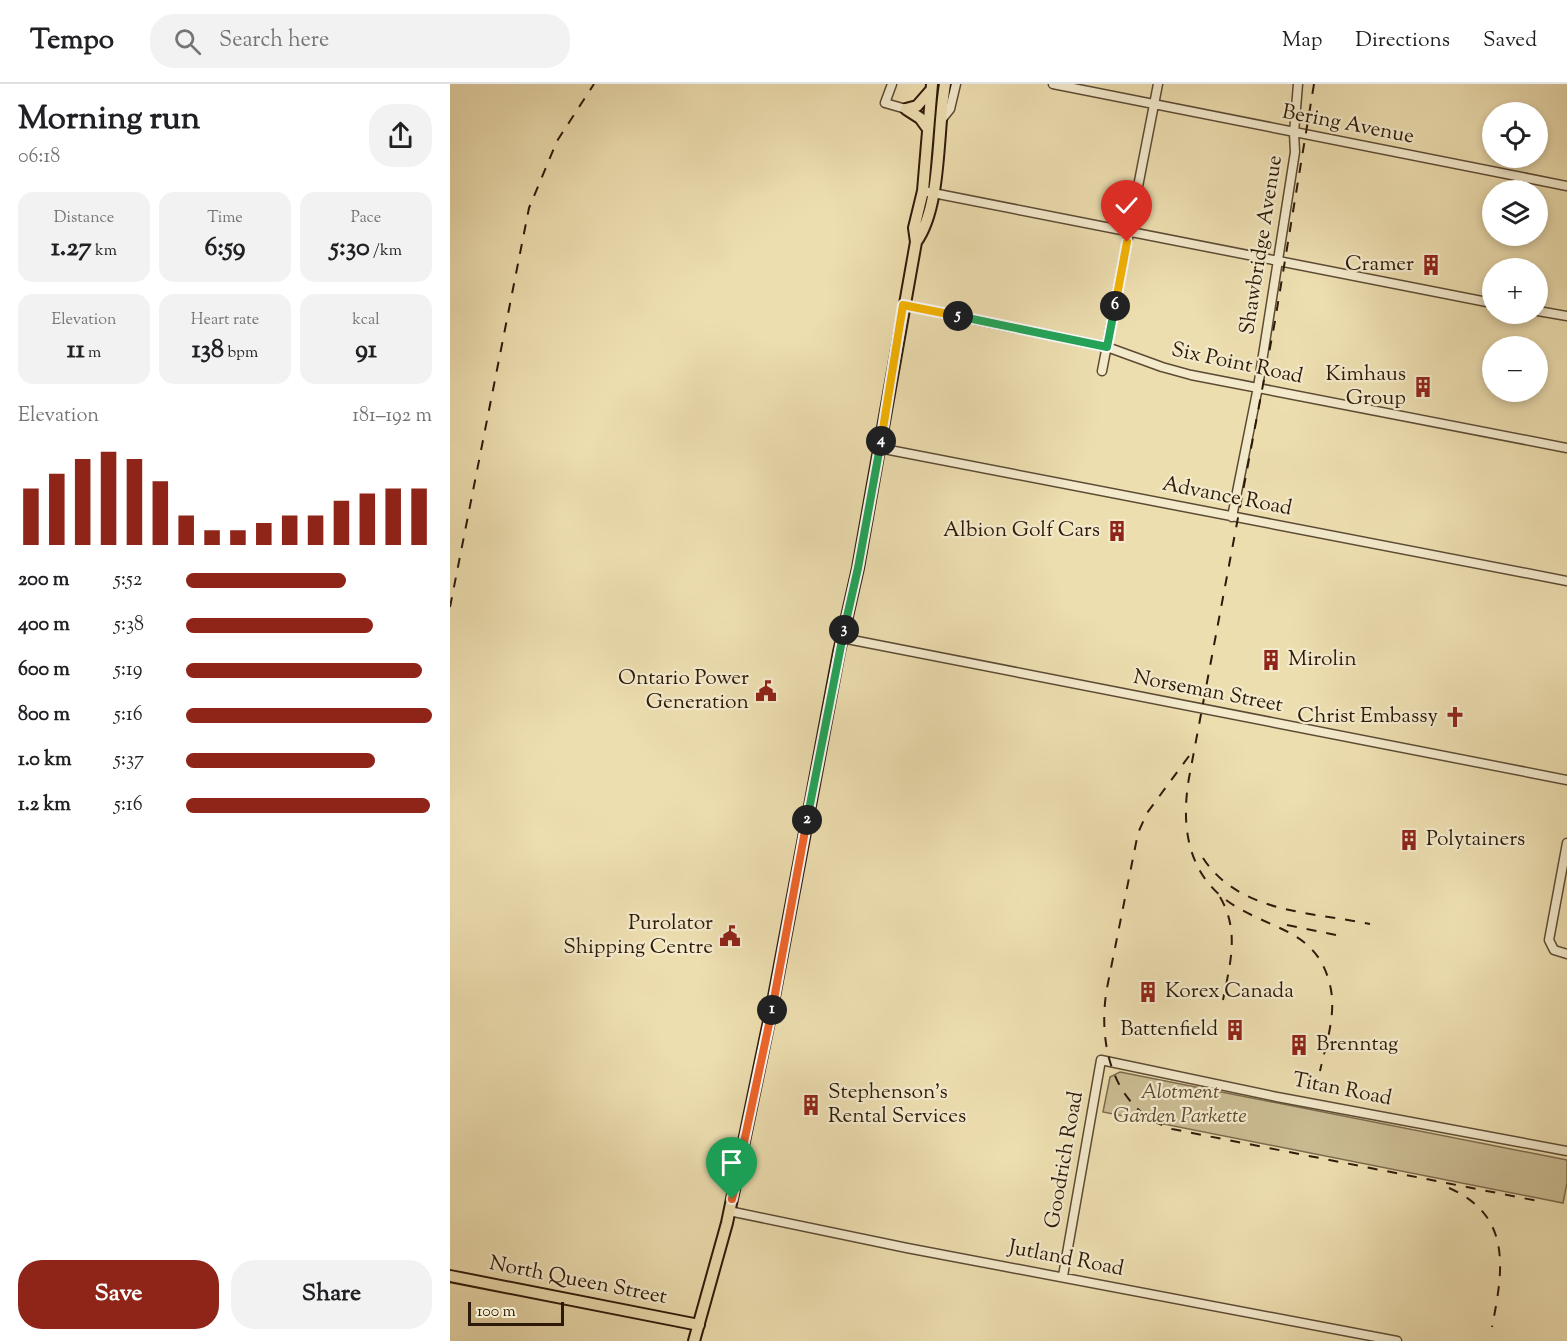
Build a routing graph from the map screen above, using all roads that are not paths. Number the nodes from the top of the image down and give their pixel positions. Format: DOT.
graph roads {
  1 [pos="892,84"];
  2 [pos="945,84"];
  3 [pos="956,84"];
  4 [pos="1053,84"];
  5 [pos="1158,84"];
  6 [pos="1298,84"];
  7 [pos="932,87"];
  8 [pos="1154,104"];
  9 [pos="906,109"];
  10 [pos="941,120"];
  11 [pos="928,129"];
  12 [pos="1294,133"];
  13 [pos="1567,186"];
  14 [pos="928,192"];
  15 [pos="1130,230"];
  16 [pos="1278,261"];
  17 [pos="1482,301"];
  18 [pos="903,305"];
  19 [pos="1548,313"];
  20 [pos="1567,316"];
  21 [pos="1107,347"];
  22 [pos="1102,371"];
  23 [pos="1257,387"];
  24 [pos="879,448"];
  25 [pos="1567,448"];
  26 [pos="1232,517"];
  27 [pos="1567,581"];
  28 [pos="842,638"];
  29 [pos="1567,780"];
  30 [pos="1567,843"];
  31 [pos="1566,855"];
  32 [pos="1567,954"];
  33 [pos="1110,1062"];
  34 [pos="1567,1151"];
  35 [pos="729,1211"];
  36 [pos="450,1276"];
  37 [pos="1063,1276"];
  38 [pos="699,1325"];
  39 [pos="694,1341"];
  40 [pos="1397,1341"];
  1 -- 9 [label="street"];
  2 -- 10 [label="main road"];
  3 -- 10 [label="street"];
  4 -- 8 [label="street, Bering Avenue"];
  5 -- 8 [label="street"];
  6 -- 12 [label="street, Shawbridge Avenue"];
  7 -- 9 [label="main road"];
  7 -- 11 [label="main road"];
  8 -- 12 [label="street, Bering Avenue"];
  8 -- 15 [label="street"];
  9 -- 11 [label="main road"];
  10 -- 14 [label="main road"];
  11 -- 14 [label="main road"];
  12 -- 13 [label="street, Bering Avenue"];
  12 -- 16 [label="street, Shawbridge Avenue"];
  14 -- 15 [label="street"];
  14 -- 18 [label="main road"];
  15 -- 16 [label="street"];
  15 -- 21 [label="street"];
  16 -- 17 [label="street"];
  16 -- 23 [label="street, Shawbridge Avenue"];
  18 -- 21 [label="street, Six Point Road"];
  18 -- 24 [label="main road"];
  19 -- 20 [label="street"];
  21 -- 22 [label="street"];
  21 -- 23 [label="street, Six Point Road"];
  23 -- 25 [label="street, Six Point Road"];
  23 -- 26 [label="street, Shawbridge Avenue"];
  24 -- 26 [label="street, Advance Road"];
  24 -- 28 [label="main road"];
  26 -- 27 [label="street, Advance Road"];
  28 -- 29 [label="street, Norseman Street"];
  28 -- 35 [label="main road"];
  30 -- 31 [label="street"];
  31 -- 32 [label="street"];
  33 -- 34 [label="street, Titan Road"];
  33 -- 37 [label="street, Goodrich Road"];
  35 -- 37 [label="street, Jutland Road"];
  35 -- 38 [label="main road"];
  36 -- 38 [label="main road, North Queen Street"];
  37 -- 40 [label="street, Jutland Road"];
  38 -- 39 [label="main road"];
}
